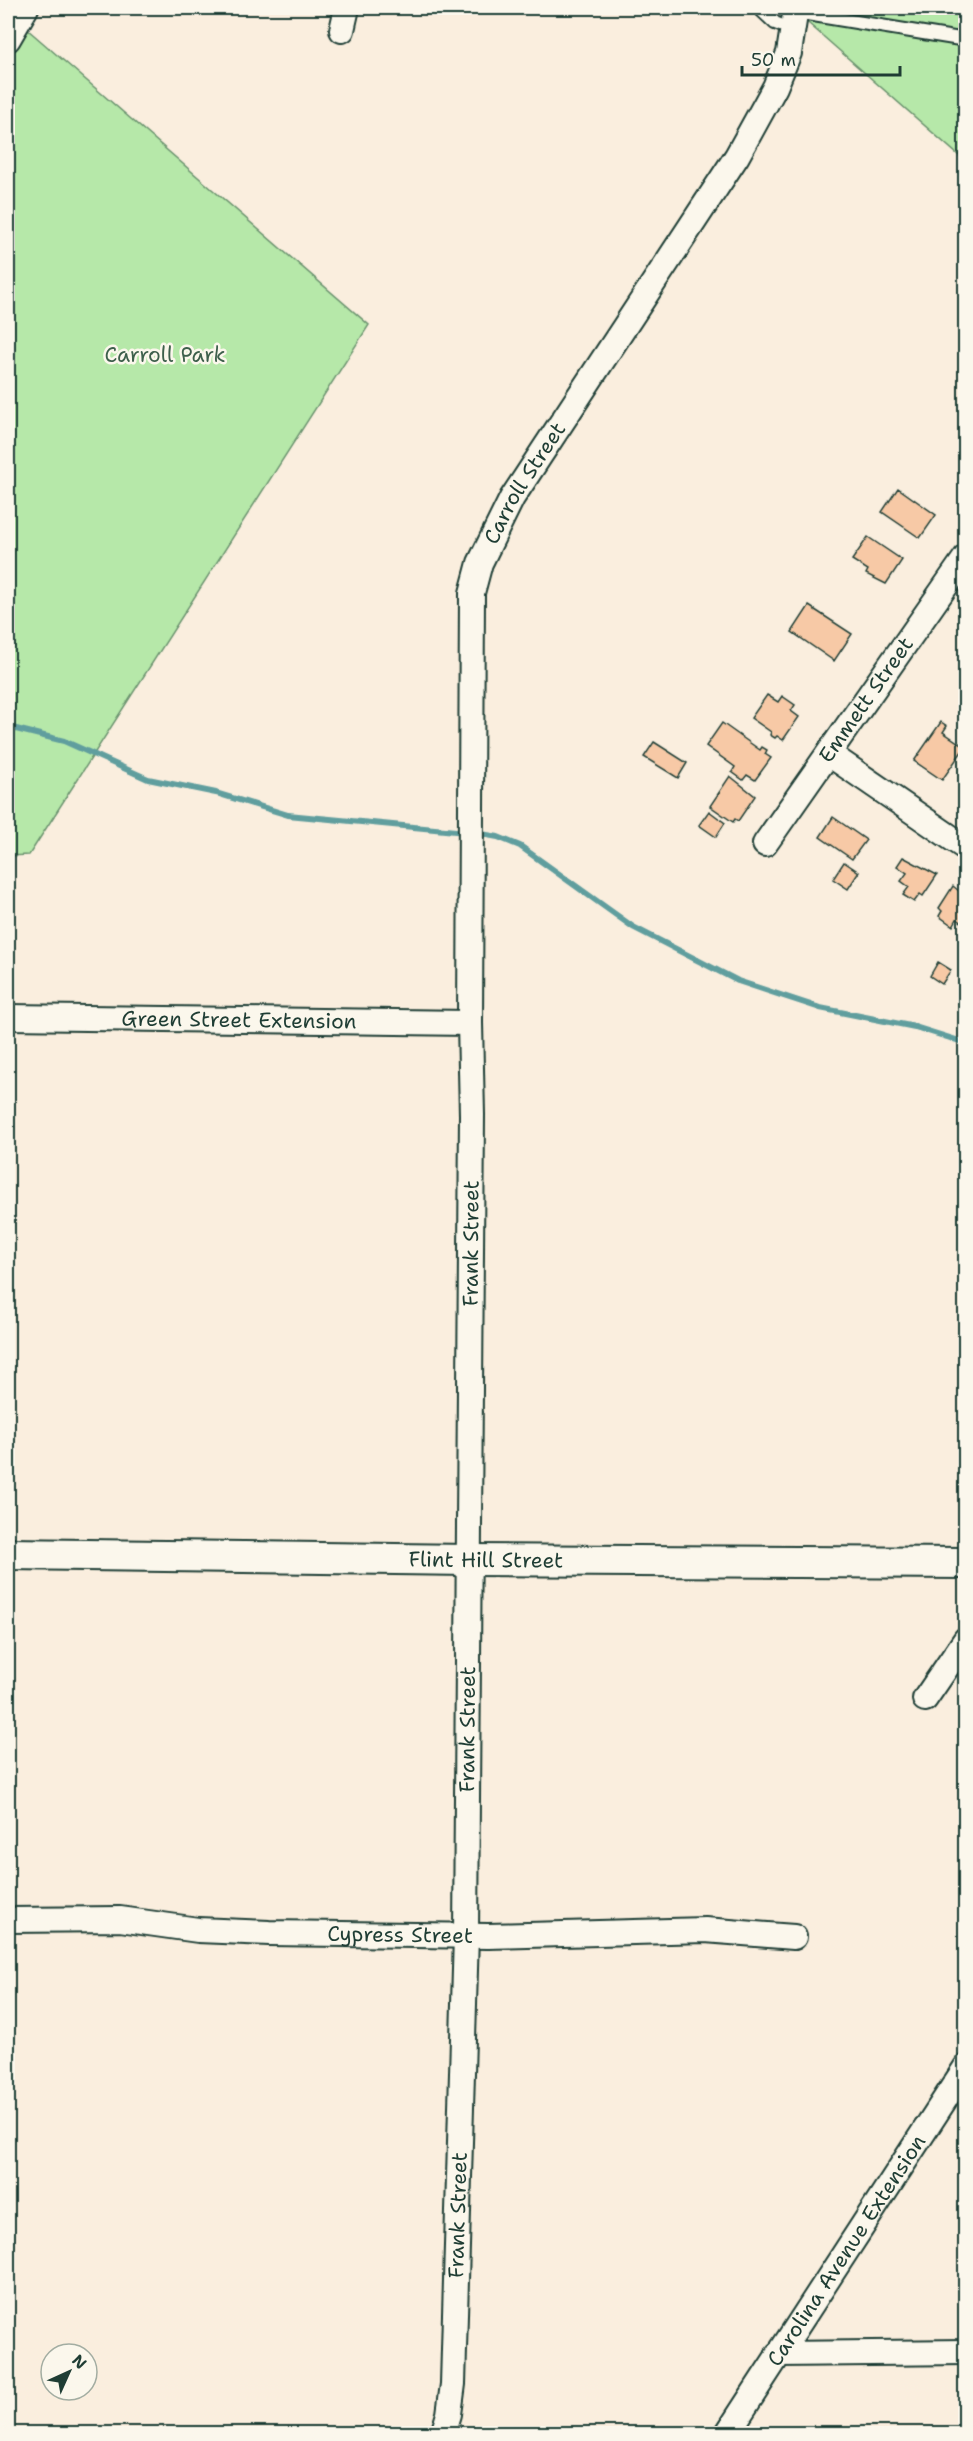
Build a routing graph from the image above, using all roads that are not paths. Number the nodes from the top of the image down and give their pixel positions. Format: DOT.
graph roads {
  1 [pos="26,8"];
  2 [pos="759,8"];
  3 [pos="795,16"];
  4 [pos="8,39"];
  5 [pos="966,40"];
  6 [pos="966,557"];
  7 [pos="829,754"];
  8 [pos="765,844"];
  9 [pos="966,848"];
  10 [pos="8,1017"];
  11 [pos="470,1023"];
  12 [pos="8,1554"];
  13 [pos="469,1560"];
  14 [pos="966,1563"];
  15 [pos="966,1639"];
  16 [pos="925,1699"];
  17 [pos="8,1920"];
  18 [pos="466,1935"];
  19 [pos="794,1937"];
  20 [pos="966,2067"];
  21 [pos="966,2352"];
  22 [pos="778,2354"];
  23 [pos="443,2433"];
  24 [pos="727,2433"];
  1 -- 4 [label="street"];
  2 -- 3 [label="lane"];
  3 -- 5 [label="lane"];
  3 -- 11 [label="street, Carroll Street"];
  6 -- 7 [label="street, Emmett Street"];
  7 -- 8 [label="street, Emmett Street"];
  7 -- 9 [label="street"];
  10 -- 11 [label="street, Green Street Extension"];
  11 -- 13 [label="street, Frank Street"];
  12 -- 13 [label="street, Flint Hill Street"];
  13 -- 14 [label="street, Flint Hill Street"];
  13 -- 18 [label="street, Frank Street"];
  15 -- 16 [label="street"];
  17 -- 18 [label="street, Cypress Street"];
  18 -- 19 [label="street, Cypress Street"];
  18 -- 23 [label="street, Frank Street"];
  20 -- 22 [label="street, Carolina Avenue Extension"];
  21 -- 22 [label="street"];
  22 -- 24 [label="street, Carolina Avenue Extension"];
}
